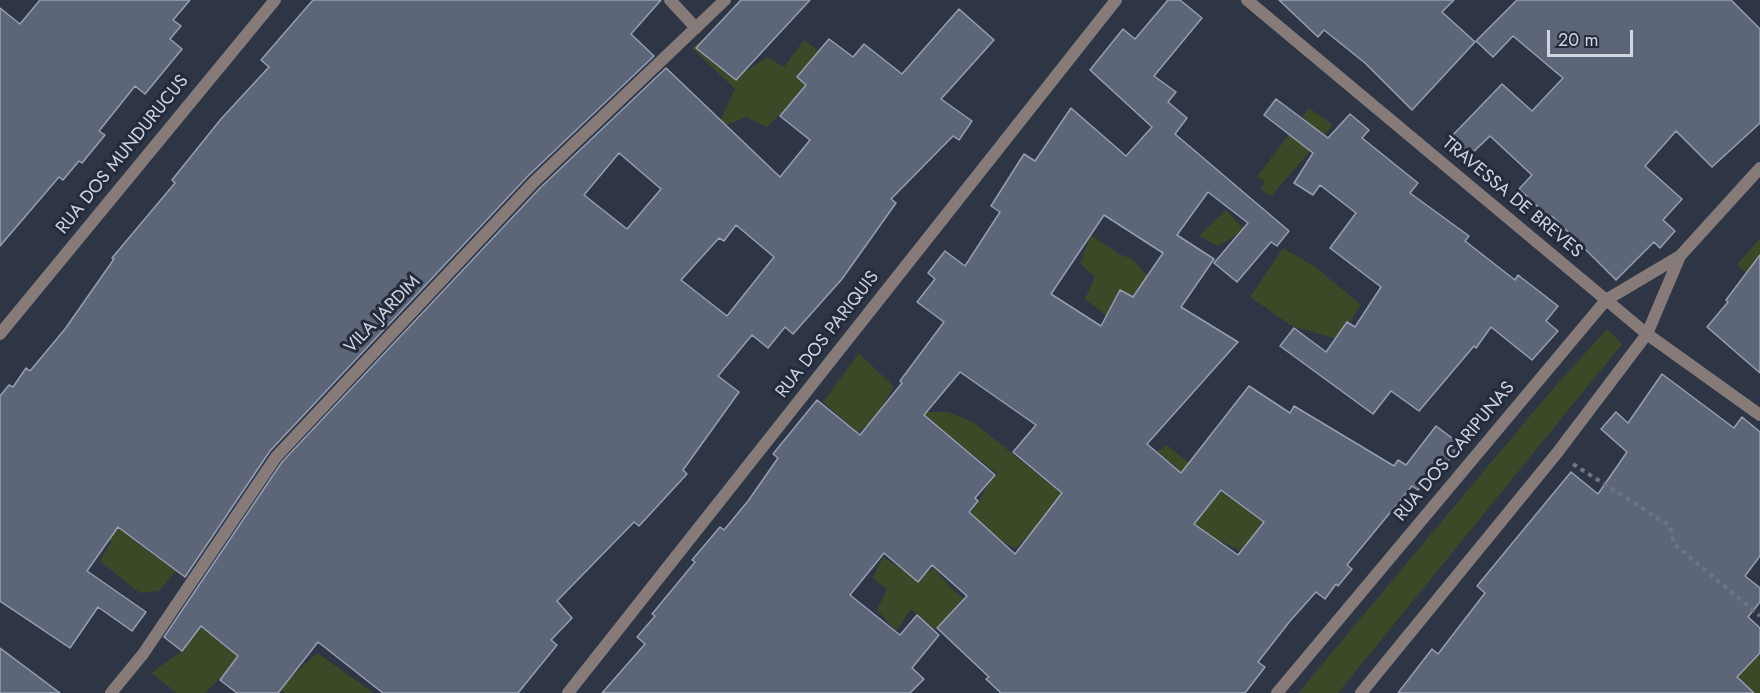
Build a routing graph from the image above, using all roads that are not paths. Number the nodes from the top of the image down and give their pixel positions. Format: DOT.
graph roads {
  1 [pos="275,0"];
  2 [pos="670,0"];
  3 [pos="725,0"];
  4 [pos="1116,0"];
  5 [pos="1247,0"];
  6 [pos="696,28"];
  7 [pos="1760,168"];
  8 [pos="1680,256"];
  9 [pos="1606,300"];
  10 [pos="0,334"];
  11 [pos="1647,334"];
  12 [pos="1760,415"];
  13 [pos="111,693"];
  14 [pos="568,693"];
  15 [pos="1277,693"];
  16 [pos="1361,693"];
  1 -- 10 [label="street, RUA DOS MUNDURUCUS"];
  2 -- 6 [label="street"];
  3 -- 6 [label="street, VILA JARDIM"];
  4 -- 14 [label="street, RUA DOS PARIQUIS"];
  5 -- 9 [label="street, TRAVESSA DE BREVES"];
  6 -- 13 [label="street, VILA JARDIM"];
  7 -- 8 [label="street, RUA DOS CARIPUNAS"];
  8 -- 9 [label="street, RUA DOS CARIPUNAS"];
  8 -- 11 [label="street, RUA DOS CARIPUNAS"];
  9 -- 11 [label="street, TRAVESSA DE BREVES"];
  9 -- 15 [label="street, RUA DOS CARIPUNAS"];
  11 -- 12 [label="street, TRAVESSA DE BREVES"];
  11 -- 16 [label="street, RUA DOS CARIPUNAS"];
}
